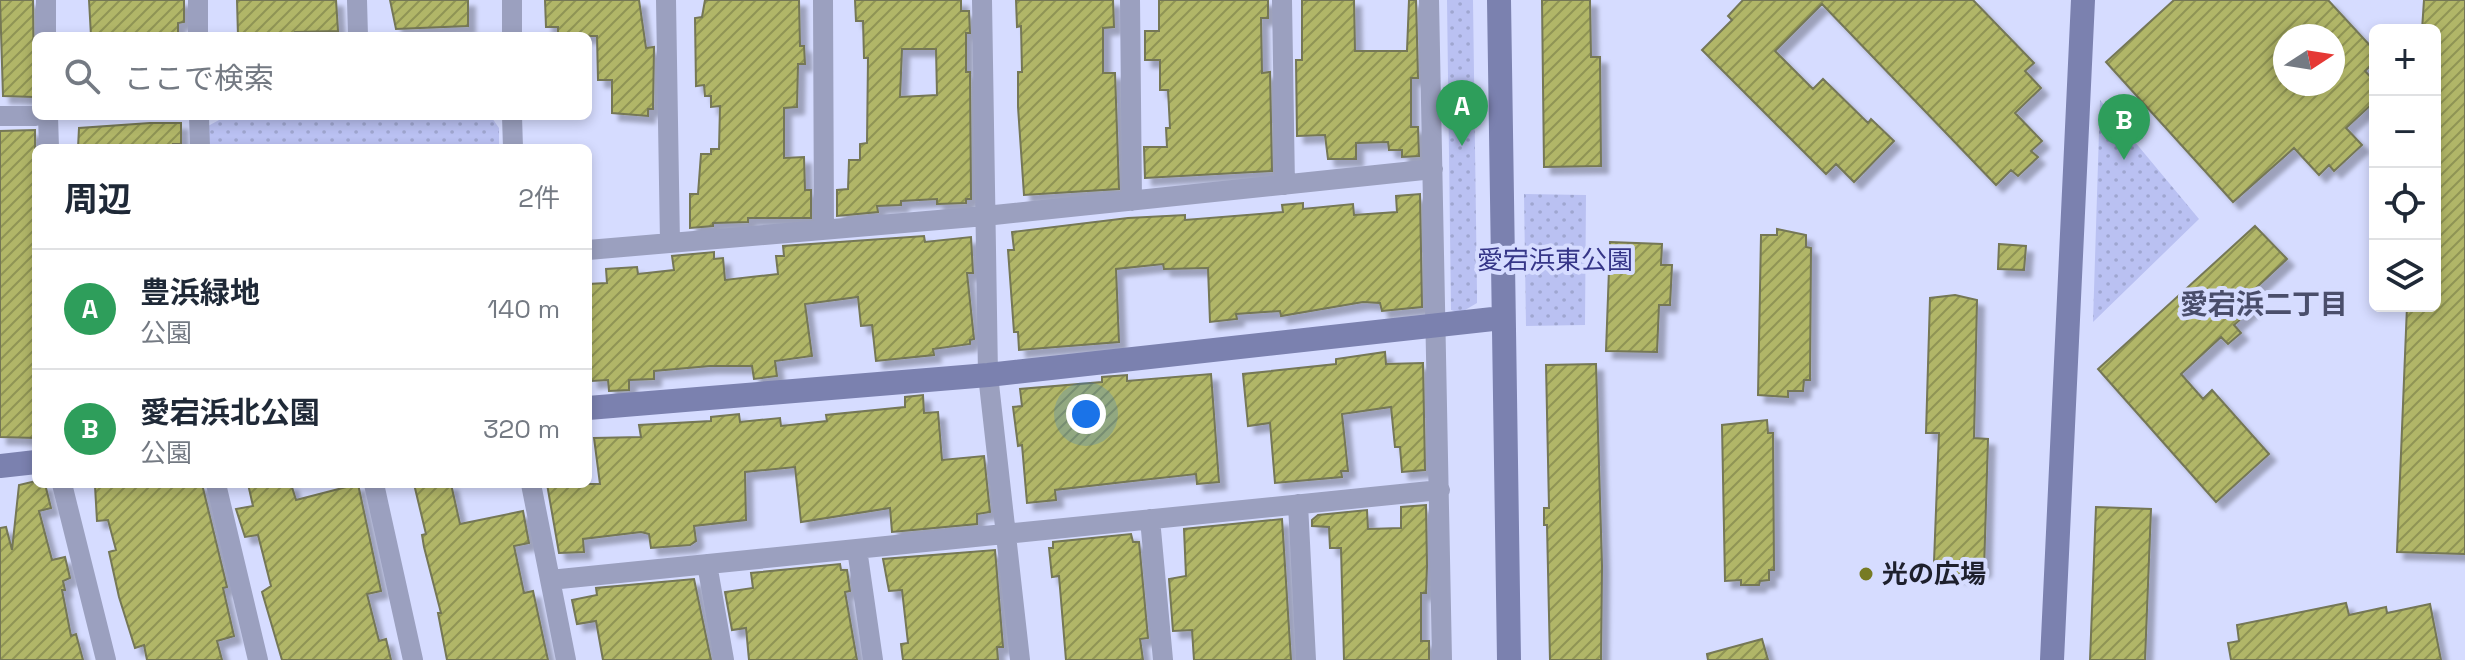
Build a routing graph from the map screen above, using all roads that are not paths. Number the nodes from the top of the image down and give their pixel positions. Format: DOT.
graph roads {
  1 [pos="46,0"];
  2 [pos="198,0"];
  3 [pos="357,0"];
  4 [pos="512,0"];
  5 [pos="666,0"];
  6 [pos="823,0"];
  7 [pos="982,0"];
  8 [pos="1130,0"];
  9 [pos="1282,0"];
  10 [pos="1429,0"];
  11 [pos="1499,0"];
  12 [pos="2083,0"];
  13 [pos="46,32"];
  14 [pos="198,32"];
  15 [pos="358,32"];
  16 [pos="512,32"];
  17 [pos="0,116"];
  18 [pos="32,116"];
  19 [pos="48,120"];
  20 [pos="199,120"];
  21 [pos="512,120"];
  22 [pos="49,144"];
  23 [pos="200,144"];
  24 [pos="513,144"];
  25 [pos="1433,169"];
  26 [pos="1285,185"];
  27 [pos="1132,201"];
  28 [pos="985,216"];
  29 [pos="824,229"];
  30 [pos="670,243"];
  31 [pos="592,250"];
  32 [pos="1502,318"];
  33 [pos="1438,327"];
  34 [pos="988,375"];
  35 [pos="592,408"];
  36 [pos="32,462"];
  37 [pos="0,466"];
  38 [pos="63,488"];
  39 [pos="217,488"];
  40 [pos="375,488"];
  41 [pos="532,488"];
  42 [pos="1440,490"];
  43 [pos="1298,504"];
  44 [pos="1150,519"];
  45 [pos="1004,534"];
  46 [pos="857,549"];
  47 [pos="707,564"];
  48 [pos="550,580"];
  49 [pos="106,660"];
  50 [pos="258,660"];
  51 [pos="413,660"];
  52 [pos="566,660"];
  53 [pos="724,660"];
  54 [pos="873,660"];
  55 [pos="1020,660"];
  56 [pos="1163,660"];
  57 [pos="1306,660"];
  58 [pos="1442,660"];
  59 [pos="1509,660"];
  60 [pos="2052,660"];
  1 -- 13 [label="street"];
  2 -- 14 [label="street"];
  3 -- 15 [label="street"];
  4 -- 16 [label="street"];
  5 -- 30 [label="street"];
  6 -- 29 [label="street"];
  7 -- 28 [label="street"];
  8 -- 27 [label="street"];
  9 -- 26 [label="street"];
  10 -- 25 [label="street"];
  11 -- 32 [label="street"];
  12 -- 60 [label="street"];
  17 -- 18 [label="street"];
  19 -- 22 [label="street"];
  20 -- 23 [label="street"];
  21 -- 24 [label="street"];
  25 -- 26 [label="street"];
  25 -- 33 [label="street"];
  26 -- 27 [label="street"];
  27 -- 28 [label="street"];
  28 -- 29 [label="street"];
  28 -- 34 [label="street"];
  29 -- 30 [label="street"];
  30 -- 31 [label="street"];
  32 -- 33 [label="street"];
  32 -- 59 [label="street"];
  33 -- 34 [label="street"];
  33 -- 42 [label="street"];
  34 -- 35 [label="street"];
  34 -- 45 [label="street"];
  36 -- 37 [label="street"];
  38 -- 49 [label="street"];
  39 -- 50 [label="street"];
  40 -- 51 [label="street"];
  41 -- 48 [label="street"];
  42 -- 43 [label="street"];
  42 -- 58 [label="street"];
  43 -- 44 [label="street"];
  43 -- 57 [label="street"];
  44 -- 45 [label="street"];
  44 -- 56 [label="street"];
  45 -- 46 [label="street"];
  45 -- 55 [label="street"];
  46 -- 47 [label="street"];
  46 -- 54 [label="street"];
  47 -- 48 [label="street"];
  47 -- 53 [label="street"];
  48 -- 52 [label="street"];
}
